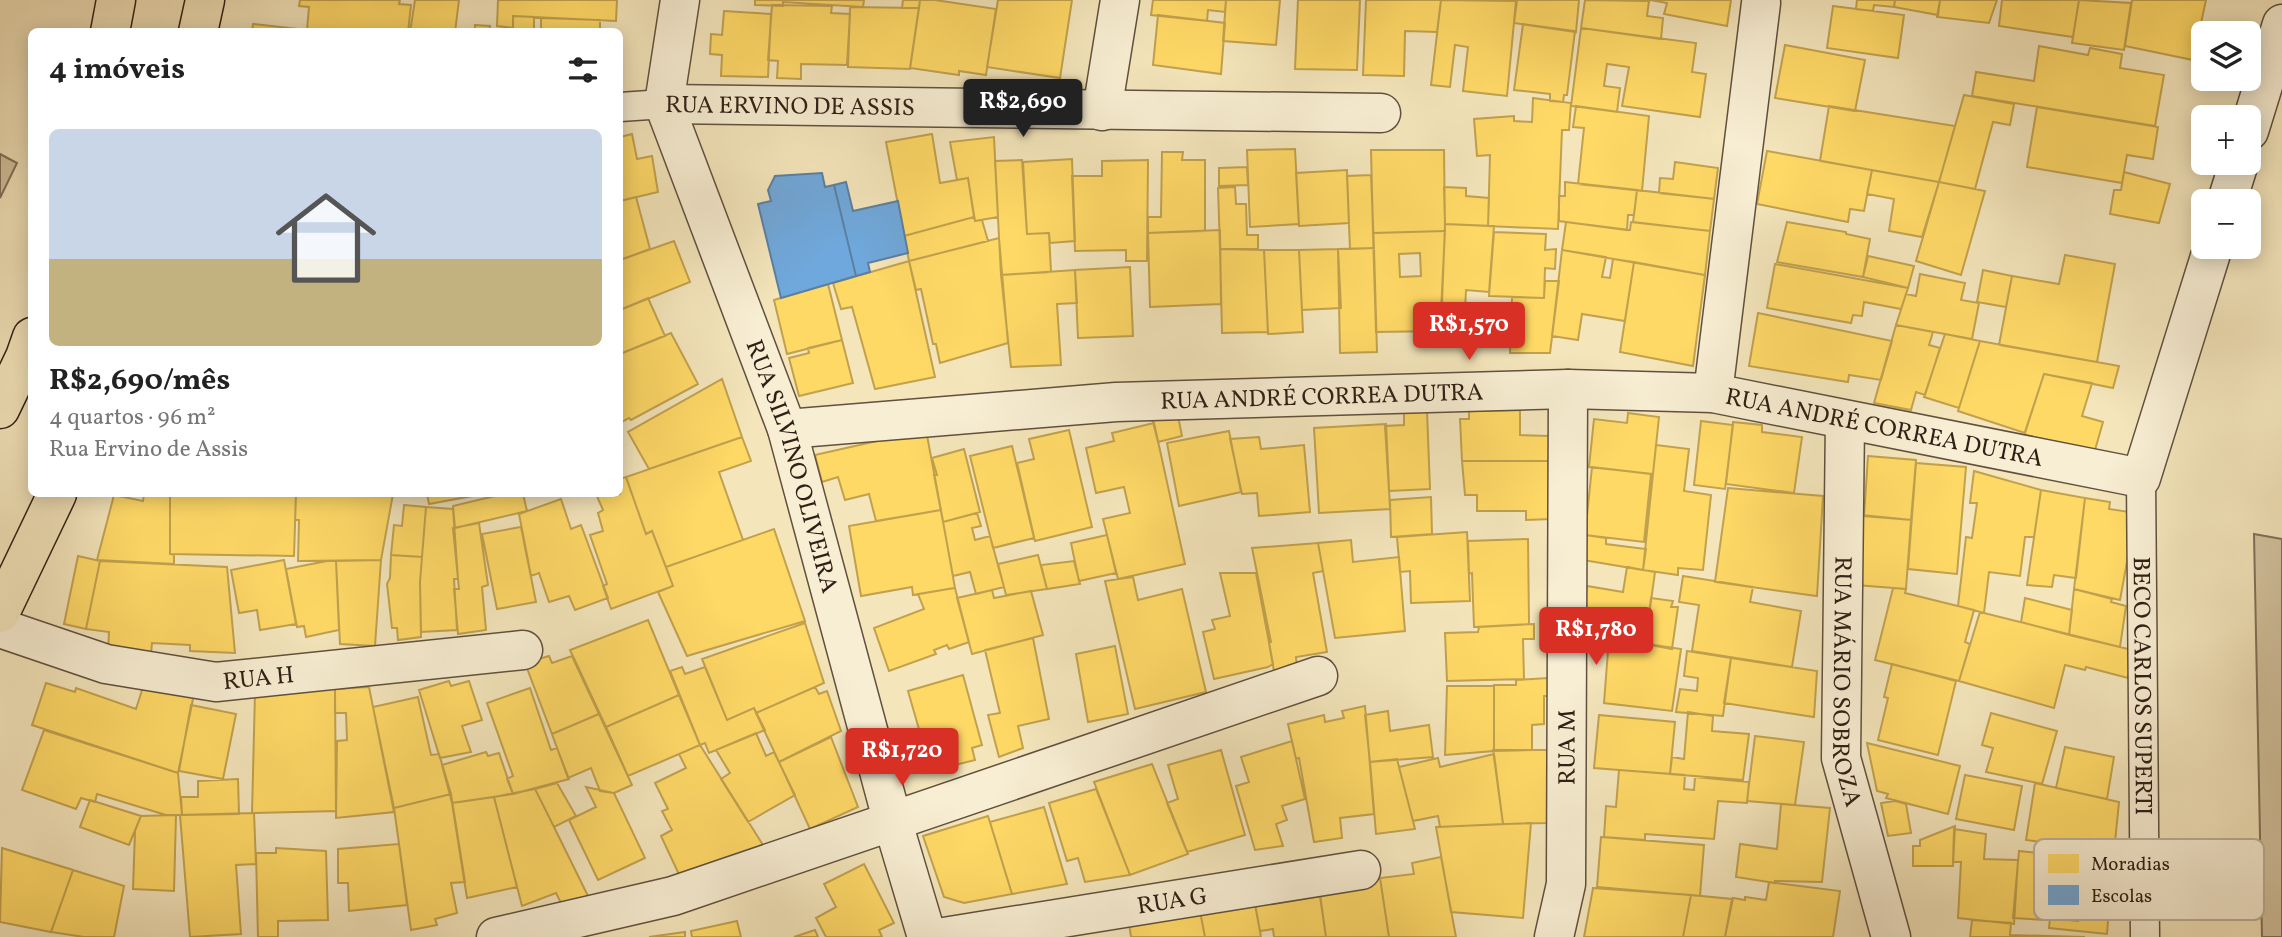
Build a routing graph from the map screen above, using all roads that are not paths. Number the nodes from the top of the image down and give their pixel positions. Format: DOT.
graph roads {
  1 [pos="116,0"];
  2 [pos="205,0"];
  3 [pos="680,0"];
  4 [pos="1120,0"];
  5 [pos="1761,3"];
  6 [pos="2282,24"];
  7 [pos="111,28"];
  8 [pos="199,28"];
  9 [pos="664,104"];
  10 [pos="2257,105"];
  11 [pos="623,107"];
  12 [pos="1102,111"];
  13 [pos="1381,113"];
  14 [pos="2209,259"];
  15 [pos="28,348"];
  16 [pos="1568,389"];
  17 [pos="1713,393"];
  18 [pos="0,409"];
  19 [pos="1845,420"];
  20 [pos="787,429"];
  21 [pos="2141,478"];
  22 [pos="56,497"];
  23 [pos="0,613"];
  24 [pos="0,628"];
  25 [pos="523,650"];
  26 [pos="1318,676"];
  27 [pos="893,823"];
  28 [pos="2144,839"];
  29 [pos="1361,870"];
  30 [pos="496,937"];
  31 [pos="927,937"];
  32 [pos="944,937"];
  33 [pos="1554,937"];
  34 [pos="1891,937"];
  1 -- 7 [label="main road"];
  2 -- 8 [label="main road"];
  3 -- 9 [label="street, RUA SILVINO OLIVEIRA"];
  4 -- 12 [label="street"];
  5 -- 17 [label="street"];
  6 -- 10 [label="street"];
  9 -- 11 [label="lane, RUA ERVINO DE ASSIS"];
  9 -- 12 [label="street, RUA ERVINO DE ASSIS"];
  9 -- 20 [label="street, RUA SILVINO OLIVEIRA"];
  12 -- 13 [label="street, RUA ERVINO DE ASSIS"];
  14 -- 21 [label="street"];
  15 -- 18 [label="main road"];
  16 -- 17 [label="street, RUA ANDRÉ CORREA DUTRA"];
  16 -- 20 [label="street, RUA ANDRÉ CORREA DUTRA"];
  16 -- 33 [label="street, RUA M"];
  17 -- 19 [label="street, RUA ANDRÉ CORREA DUTRA"];
  19 -- 21 [label="street, RUA ANDRÉ CORREA DUTRA"];
  19 -- 34 [label="street, RUA MÁRIO SOBROZA"];
  20 -- 27 [label="street, RUA SILVINO OLIVEIRA"];
  21 -- 28 [label="lane, BECO CARLOS SUPERTI"];
  22 -- 23 [label="main road"];
  24 -- 25 [label="street, RUA H"];
  26 -- 27 [label="street"];
  27 -- 30 [label="street"];
  27 -- 31 [label="street, RUA SILVINO OLIVEIRA"];
  29 -- 32 [label="street, RUA G"];
}
